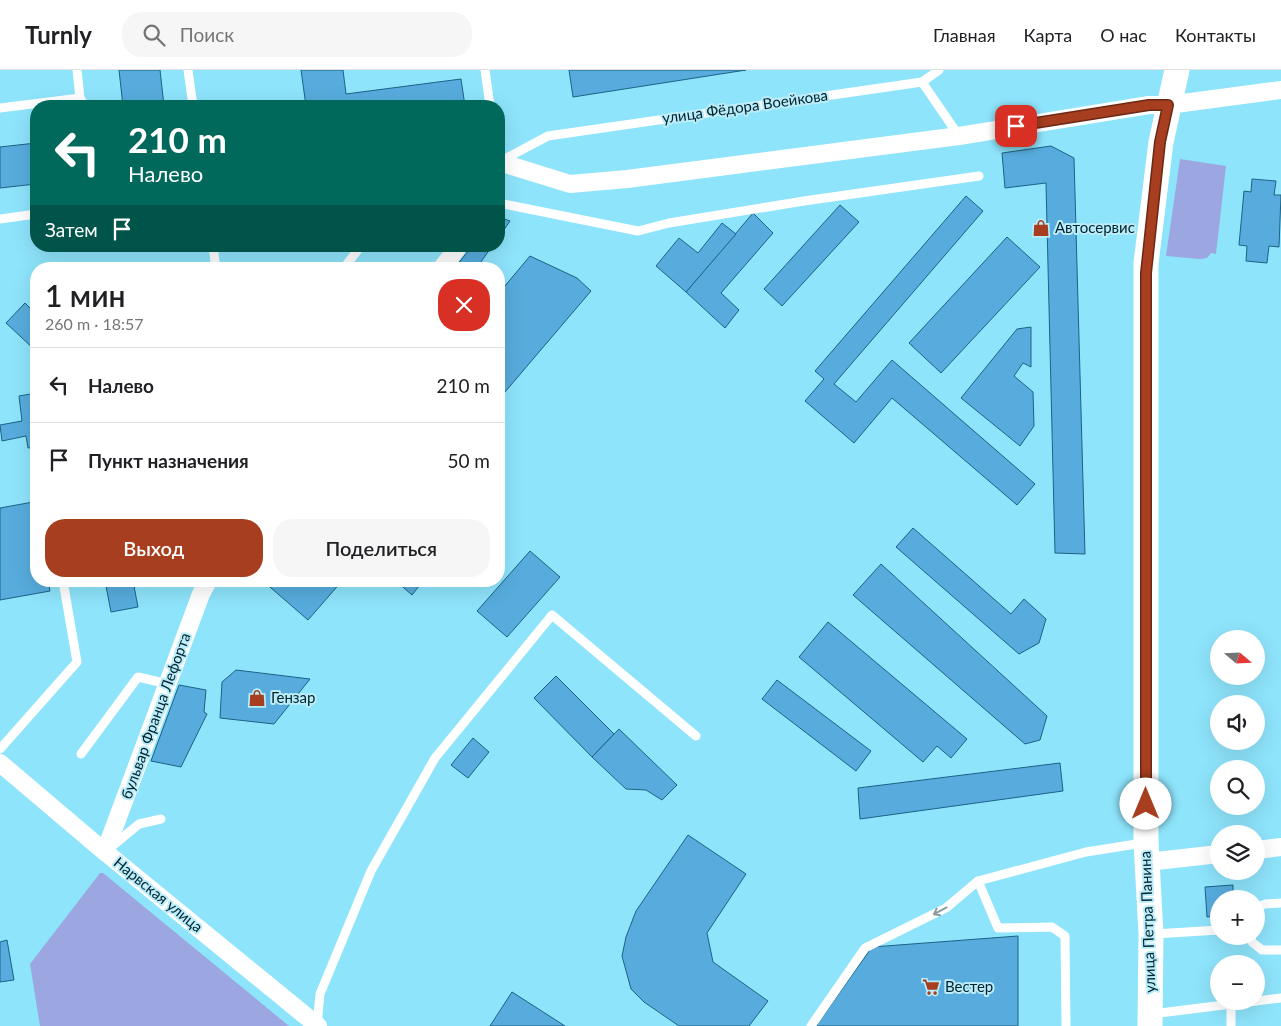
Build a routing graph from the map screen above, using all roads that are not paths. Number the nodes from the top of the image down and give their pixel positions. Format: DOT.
graph roads {
  1 [pos="77,70"];
  2 [pos="188,70"];
  3 [pos="485,70"];
  4 [pos="939,70"];
  5 [pos="1177,70"];
  6 [pos="922,82"];
  7 [pos="1281,90"];
  8 [pos="83,100"];
  9 [pos="192,100"];
  10 [pos="489,100"];
  11 [pos="1168,105"];
  12 [pos="30,106"];
  13 [pos="0,108"];
  14 [pos="959,136"];
  15 [pos="505,159"];
  16 [pos="505,164"];
  17 [pos="979,176"];
  18 [pos="505,204"];
  19 [pos="30,215"];
  20 [pos="0,219"];
  21 [pos="356,252"];
  22 [pos="348,262"];
  23 [pos="64,587"];
  24 [pos="205,587"];
  25 [pos="168,684"];
  26 [pos="696,736"];
  27 [pos="0,749"];
  28 [pos="81,754"];
  29 [pos="0,763"];
  30 [pos="161,818"];
  31 [pos="1281,847"];
  32 [pos="1265,849"];
  33 [pos="105,852"];
  34 [pos="1146,852"];
  35 [pos="1210,854"];
  36 [pos="978,881"];
  37 [pos="1281,903"];
  38 [pos="1265,904"];
  39 [pos="1210,931"];
  40 [pos="1151,934"];
  41 [pos="1256,945"];
  42 [pos="1281,950"];
  43 [pos="1281,998"];
  44 [pos="1265,1000"];
  45 [pos="1210,1009"];
  46 [pos="1231,1010"];
  47 [pos="1150,1020"];
  48 [pos="317,1025"];
  49 [pos="811,1026"];
  50 [pos="1066,1026"];
  51 [pos="1231,1026"];
  1 -- 8 [label="lane"];
  2 -- 9 [label="lane"];
  3 -- 10 [label="lane"];
  4 -- 6 [label="lane, улица Фёдора Воейкова"];
  5 -- 11 [label="main road, улица Петра Панина"];
  6 -- 14 [label="lane"];
  6 -- 15 [label="lane, улица Фёдора Воейкова"];
  7 -- 11 [label="street"];
  11 -- 14 [label="street"];
  11 -- 34 [label="main road, улица Петра Панина"];
  12 -- 13 [label="lane"];
  14 -- 16 [label="street"];
  17 -- 18 [label="lane"];
  19 -- 20 [label="lane"];
  21 -- 22 [label="lane"];
  23 -- 27 [label="lane"];
  24 -- 25 [label="street, бульвар Франца Лефорта"];
  25 -- 28 [label="lane"];
  25 -- 33 [label="street, бульвар Франца Лефорта"];
  26 -- 48 [label="lane"];
  29 -- 33 [label="street, Нарвская улица"];
  30 -- 33 [label="lane"];
  31 -- 32 [label="street"];
  33 -- 48 [label="street, Нарвская улица"];
  34 -- 35 [label="street"];
  34 -- 36 [label="lane"];
  34 -- 40 [label="main road, улица Петра Панина"];
  36 -- 49 [label="lane, one-way"];
  36 -- 50 [label="lane"];
  37 -- 38 [label="lane"];
  39 -- 40 [label="lane"];
  40 -- 47 [label="main road, улица Петра Панина"];
  41 -- 42 [label="lane"];
  43 -- 44 [label="lane"];
  45 -- 47 [label="lane"];
  46 -- 51 [label="lane"];
}
